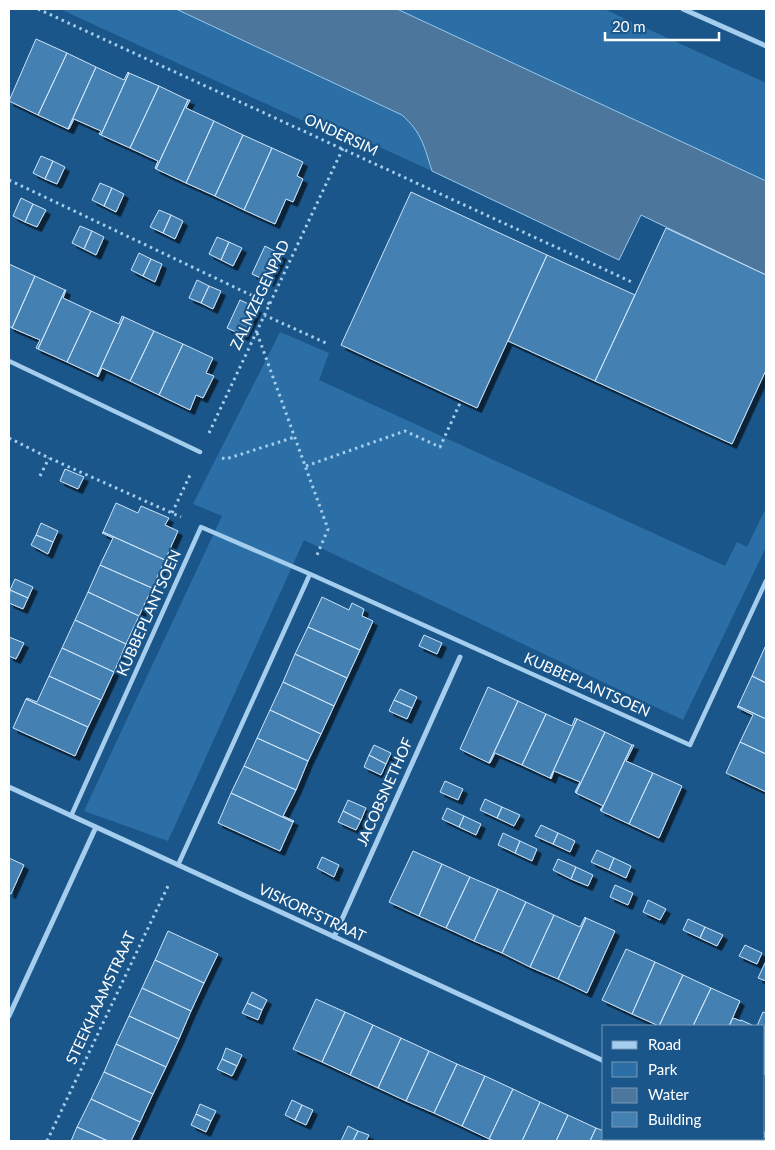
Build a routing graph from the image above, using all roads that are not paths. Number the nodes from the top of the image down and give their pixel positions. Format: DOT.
graph roads {
  1 [pos="683,9"];
  2 [pos="766,46"];
  3 [pos="9,361"];
  4 [pos="200,452"];
  5 [pos="310,574"];
  6 [pos="766,581"];
  7 [pos="460,657"];
  8 [pos="9,787"];
  9 [pos="71,816"];
  10 [pos="96,827"];
  11 [pos="178,865"];
  12 [pos="334,937"];
  13 [pos="9,1016"];
  14 [pos="602,1060"];
  1 -- 2 [label="street"];
  3 -- 4 [label="street"];
  5 -- 6 [label="street, KUBBEPLANTSOEN"];
  5 -- 9 [label="street, KUBBEPLANTSOEN"];
  5 -- 11 [label="street"];
  7 -- 12 [label="street, JACOBSNETHOF"];
  8 -- 9 [label="street, VISKORFSTRAAT"];
  9 -- 10 [label="street, VISKORFSTRAAT"];
  10 -- 11 [label="street, VISKORFSTRAAT"];
  10 -- 13 [label="street"];
  11 -- 12 [label="street, VISKORFSTRAAT"];
  12 -- 14 [label="street, VISKORFSTRAAT"];
}
